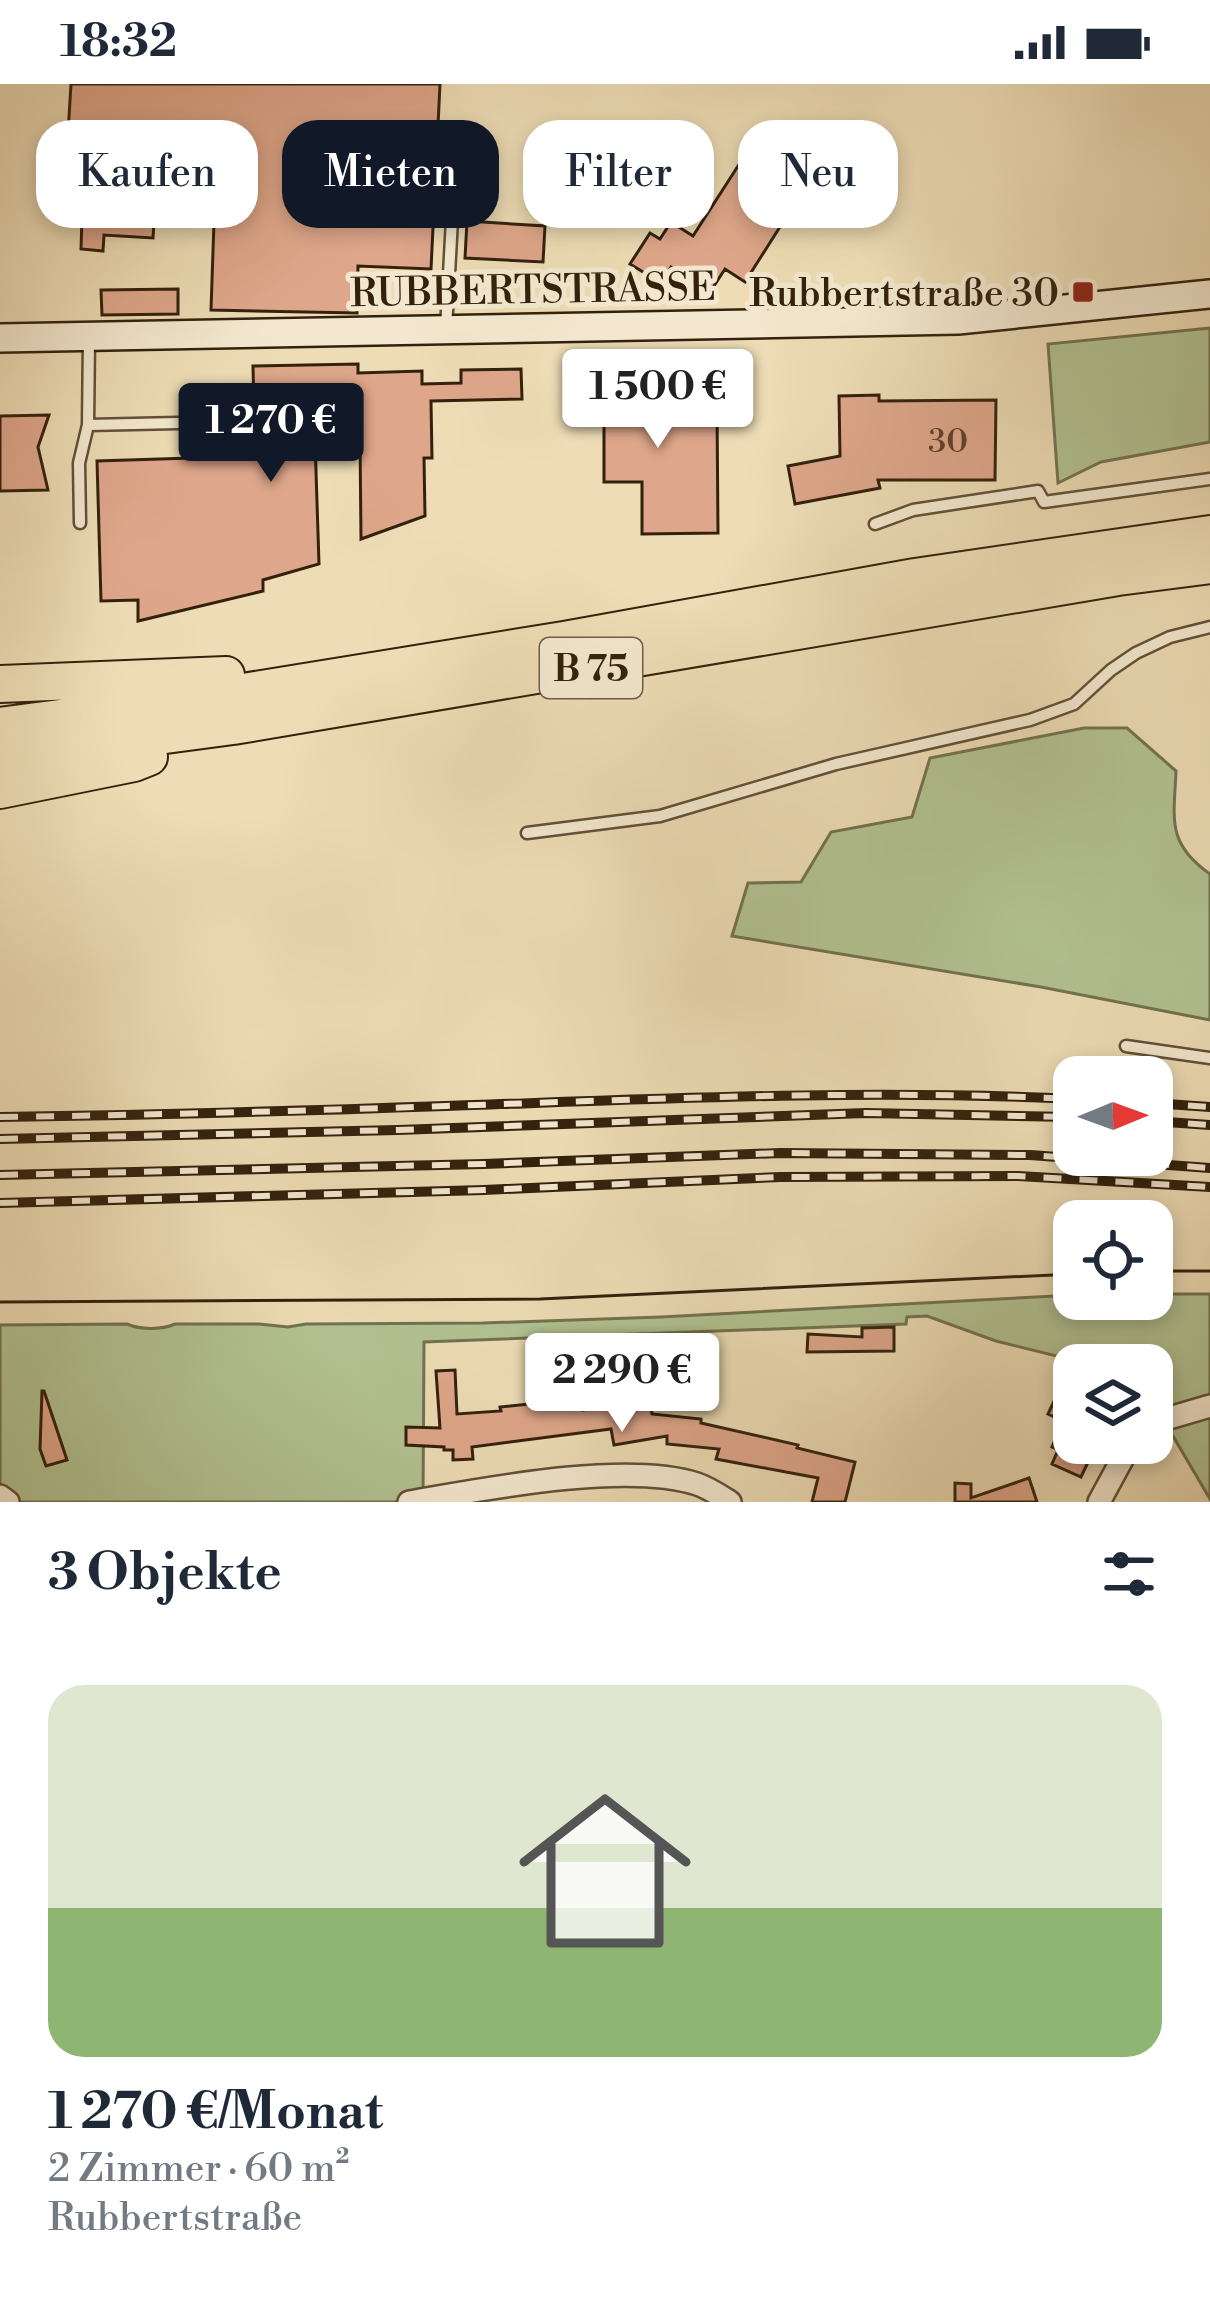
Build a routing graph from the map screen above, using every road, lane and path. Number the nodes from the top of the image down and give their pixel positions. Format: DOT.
graph roads {
  1 [pos="452,228"];
  2 [pos="1210,294"];
  3 [pos="446,329"];
  4 [pos="89,337"];
  5 [pos="0,338"];
  6 [pos="223,422"];
  7 [pos="88,424"];
  8 [pos="1210,478"];
  9 [pos="80,523"];
  10 [pos="874,524"];
  11 [pos="1210,534"];
  12 [pos="1210,565"];
  13 [pos="1210,627"];
  14 [pos="295,682"];
  15 [pos="0,684"];
  16 [pos="0,726"];
  17 [pos="233,726"];
  18 [pos="0,757"];
  19 [pos="0,790"];
  20 [pos="527,833"];
  21 [pos="1126,1046"];
  22 [pos="1210,1058"];
  23 [pos="1210,1406"];
  24 [pos="1173,1416"];
  25 [pos="1120,1464"];
  26 [pos="0,1496"];
  27 [pos="8,1502"];
  28 [pos="409,1502"];
  29 [pos="730,1502"];
  30 [pos="1100,1502"];
  1 -- 3 [label="lane"];
  2 -- 3 [label="street, RUBBERTSTRASSE"];
  3 -- 4 [label="street, RUBBERTSTRASSE"];
  4 -- 5 [label="street, RUBBERTSTRASSE"];
  4 -- 7 [label="lane"];
  6 -- 7 [label="lane"];
  7 -- 9 [label="lane"];
  8 -- 10 [label="lane"];
  11 -- 14 [label="highway, B 75"];
  12 -- 17 [label="highway, B 75"];
  13 -- 20 [label="lane"];
  14 -- 15 [label="highway, B 75"];
  14 -- 16 [label="highway, B 75"];
  17 -- 18 [label="highway, B 75"];
  17 -- 19 [label="highway"];
  21 -- 22 [label="lane"];
  23 -- 24 [label="street"];
  25 -- 30 [label="street"];
  26 -- 27 [label="street"];
  28 -- 29 [label="street"];
}
